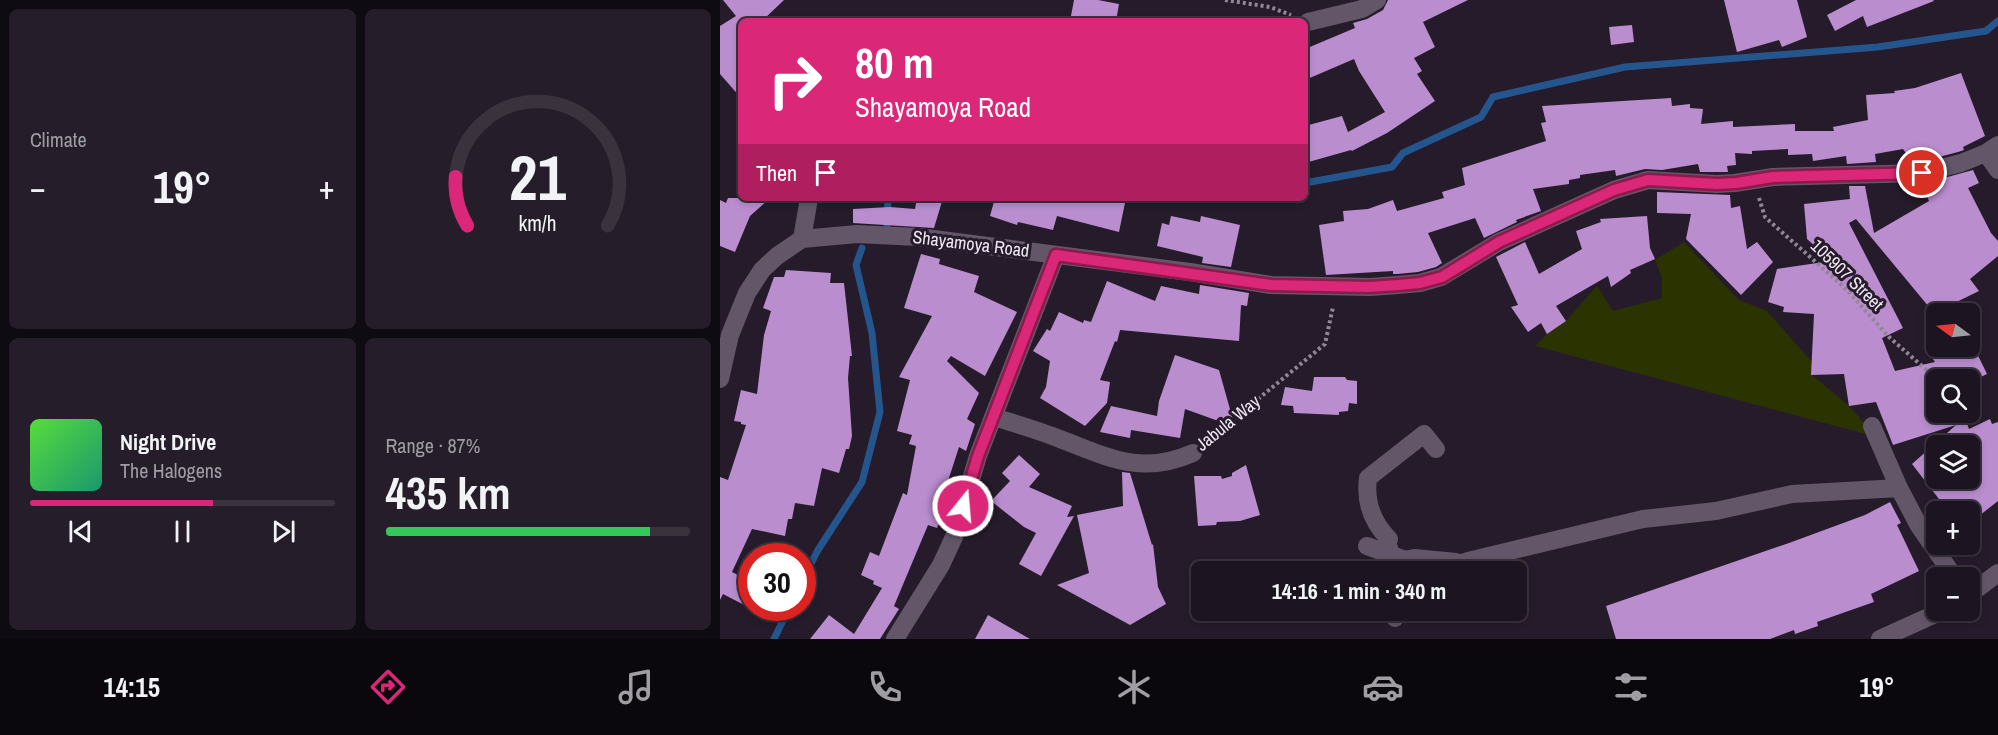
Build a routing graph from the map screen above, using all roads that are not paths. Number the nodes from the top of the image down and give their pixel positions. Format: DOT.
graph roads {
  1 [pos="1377,0"];
  2 [pos="1308,22"];
  3 [pos="1992,149"];
  4 [pos="1998,170"];
  5 [pos="808,201"];
  6 [pos="802,238"];
  7 [pos="1056,255"];
  8 [pos="720,379"];
  9 [pos="994,417"];
  10 [pos="1872,426"];
  11 [pos="1429,450"];
  12 [pos="1193,453"];
  13 [pos="1899,488"];
  14 [pos="1367,546"];
  15 [pos="1391,554"];
  16 [pos="1440,561"];
  17 [pos="1467,561"];
  18 [pos="1948,567"];
  19 [pos="1998,573"];
  20 [pos="1980,586"];
  21 [pos="1926,618"];
  22 [pos="895,639"];
  23 [pos="1881,639"];
  1 -- 2 [label="street"];
  3 -- 4 [label="street"];
  3 -- 7 [label="street, Shayamoya Road"];
  5 -- 6 [label="street"];
  6 -- 7 [label="street, Shayamoya Road"];
  6 -- 8 [label="street"];
  7 -- 9 [label="street"];
  9 -- 12 [label="street, Jabula Way"];
  9 -- 22 [label="street"];
  10 -- 13 [label="street"];
  11 -- 15 [label="street"];
  13 -- 17 [label="street"];
  13 -- 18 [label="street"];
  14 -- 15 [label="street"];
  15 -- 16 [label="street"];
  19 -- 20 [label="street"];
  21 -- 23 [label="street"];
}
